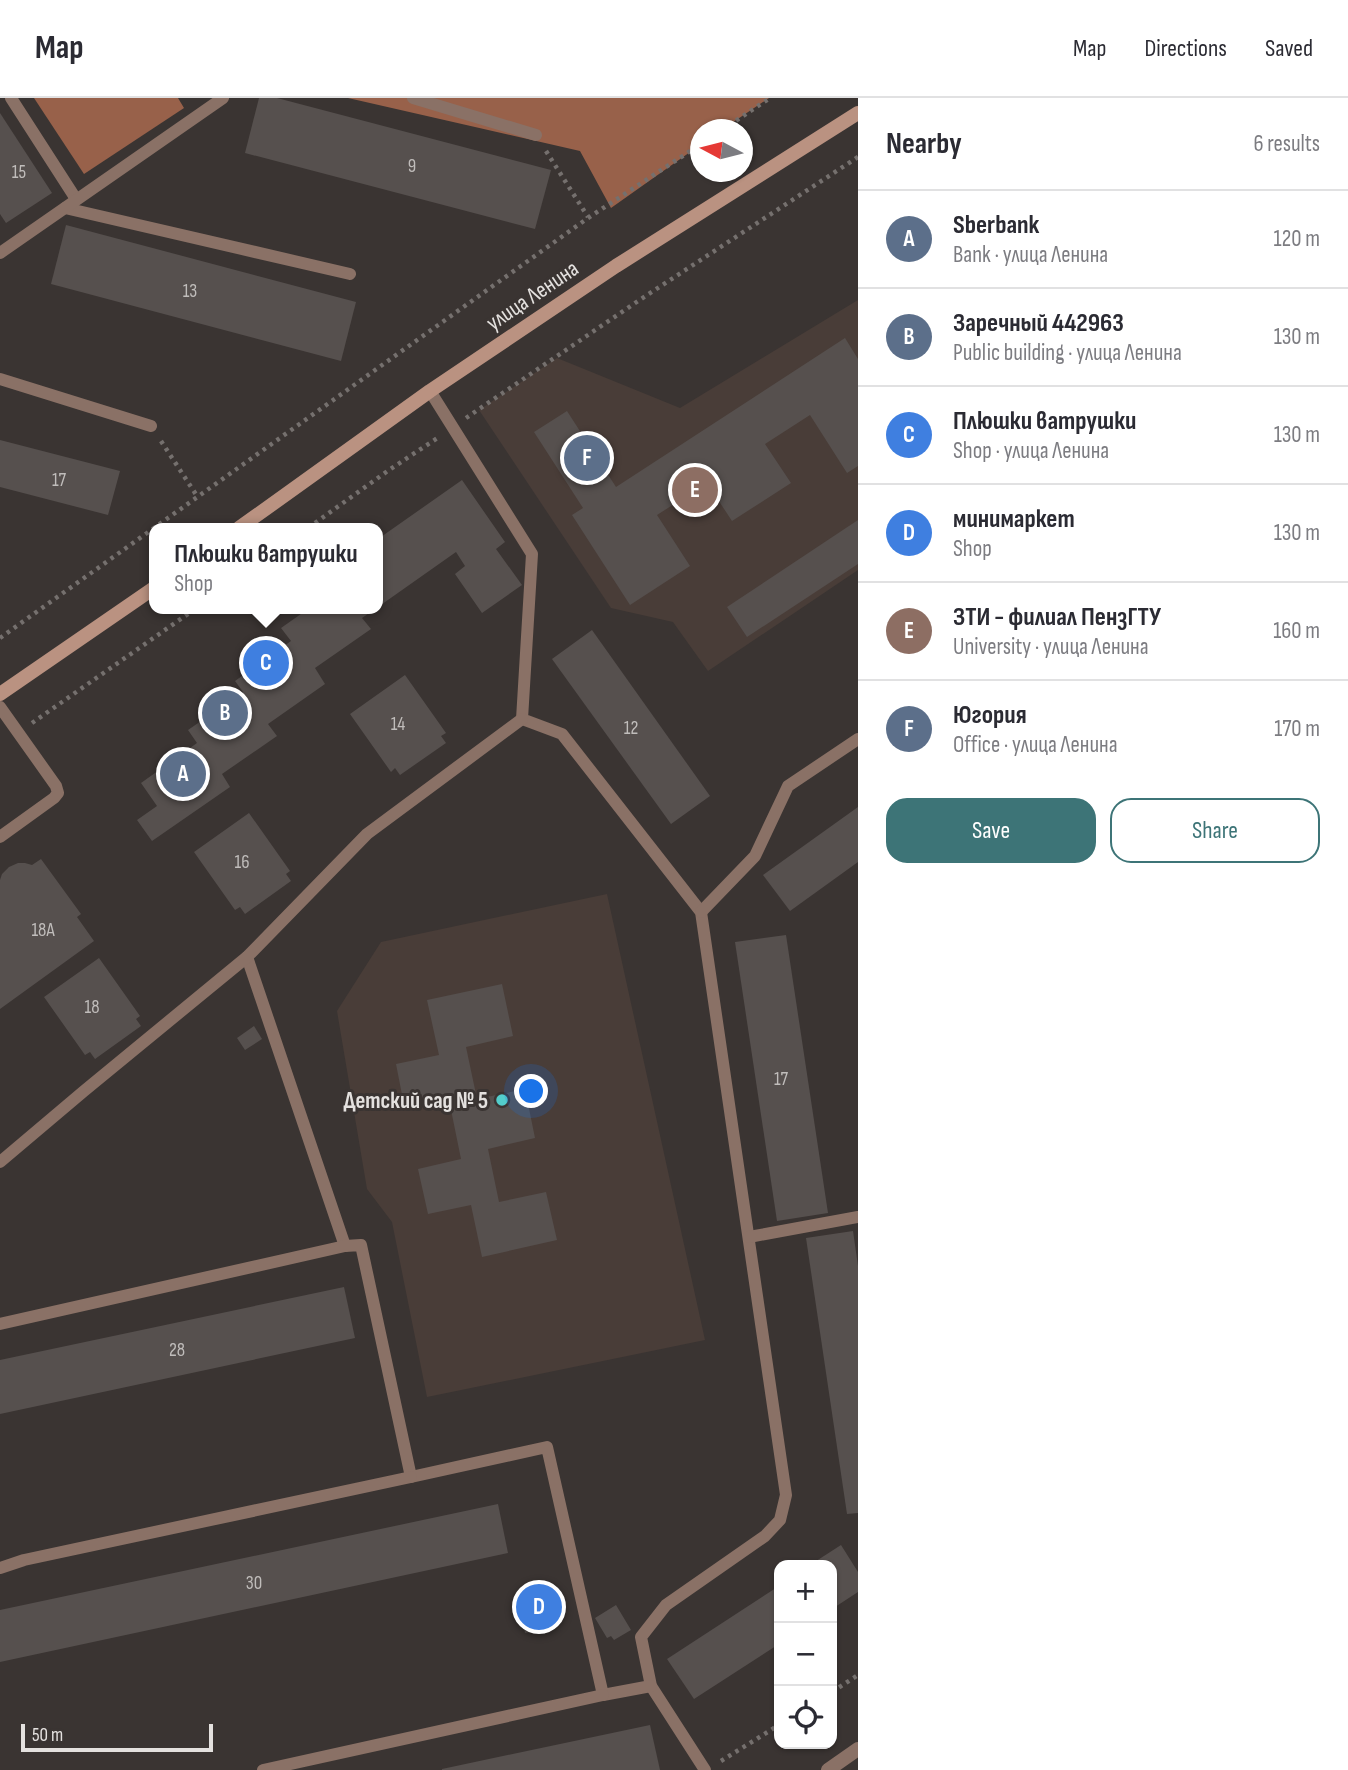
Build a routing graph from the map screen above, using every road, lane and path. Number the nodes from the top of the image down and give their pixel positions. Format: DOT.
graph roads {
  1 [pos="11,98"];
  2 [pos="223,98"];
  3 [pos="413,98"];
  4 [pos="770,98"];
  5 [pos="858,113"];
  6 [pos="738,119"];
  7 [pos="536,135"];
  8 [pos="690,151"];
  9 [pos="858,157"];
  10 [pos="76,200"];
  11 [pos="65,208"];
  12 [pos="588,218"];
  13 [pos="0,253"];
  14 [pos="350,274"];
  15 [pos="0,379"];
  16 [pos="430,391"];
  17 [pos="150,426"];
  18 [pos="454,427"];
  19 [pos="197,496"];
  20 [pos="160,523"];
  21 [pos="246,523"];
  22 [pos="315,523"];
  23 [pos="149,531"];
  24 [pos="149,590"];
  25 [pos="188,614"];
  26 [pos="0,638"];
  27 [pos="0,694"];
  28 [pos="0,707"];
  29 [pos="522,719"];
  30 [pos="18,733"];
  31 [pos="858,739"];
  32 [pos="0,837"];
  33 [pos="701,912"];
  34 [pos="247,957"];
  35 [pos="0,1161"];
  36 [pos="858,1217"];
  37 [pos="749,1237"];
  38 [pos="345,1246"];
  39 [pos="0,1324"];
  40 [pos="411,1477"];
  41 [pos="0,1568"];
  42 [pos="858,1675"];
  43 [pos="651,1686"];
  44 [pos="837,1689"];
  45 [pos="603,1695"];
  46 [pos="774,1728"];
  47 [pos="858,1749"];
  48 [pos="711,1767"];
  49 [pos="262,1770"];
  50 [pos="828,1770"];
  1 -- 10 [label="lane"];
  2 -- 10 [label="lane"];
  3 -- 7 [label="lane"];
  4 -- 6 [label="path"];
  5 -- 16 [label="main road, улица Ленина"];
  7 -- 12 [label="path"];
  8 -- 12 [label="path"];
  9 -- 18 [label="path"];
  10 -- 11 [label="lane"];
  11 -- 13 [label="lane"];
  11 -- 14 [label="lane"];
  12 -- 19 [label="path"];
  15 -- 17 [label="lane"];
  16 -- 18 [label="lane"];
  16 -- 21 [label="main road, улица Ленина"];
  17 -- 19 [label="path"];
  18 -- 22 [label="path"];
  18 -- 29 [label="lane"];
  19 -- 20 [label="path"];
  23 -- 26 [label="path"];
  24 -- 27 [label="main road"];
  25 -- 30 [label="path"];
  28 -- 30 [label="lane"];
  29 -- 33 [label="lane"];
  29 -- 34 [label="lane"];
  30 -- 32 [label="lane"];
  31 -- 33 [label="lane"];
  33 -- 37 [label="lane"];
  34 -- 35 [label="lane"];
  34 -- 38 [label="lane"];
  36 -- 37 [label="lane"];
  37 -- 43 [label="lane"];
  38 -- 39 [label="lane"];
  38 -- 40 [label="lane"];
  40 -- 41 [label="lane"];
  40 -- 45 [label="lane"];
  42 -- 44 [label="path"];
  43 -- 45 [label="lane"];
  43 -- 48 [label="lane"];
  45 -- 49 [label="lane"];
  46 -- 48 [label="path"];
  47 -- 50 [label="street"];
}
